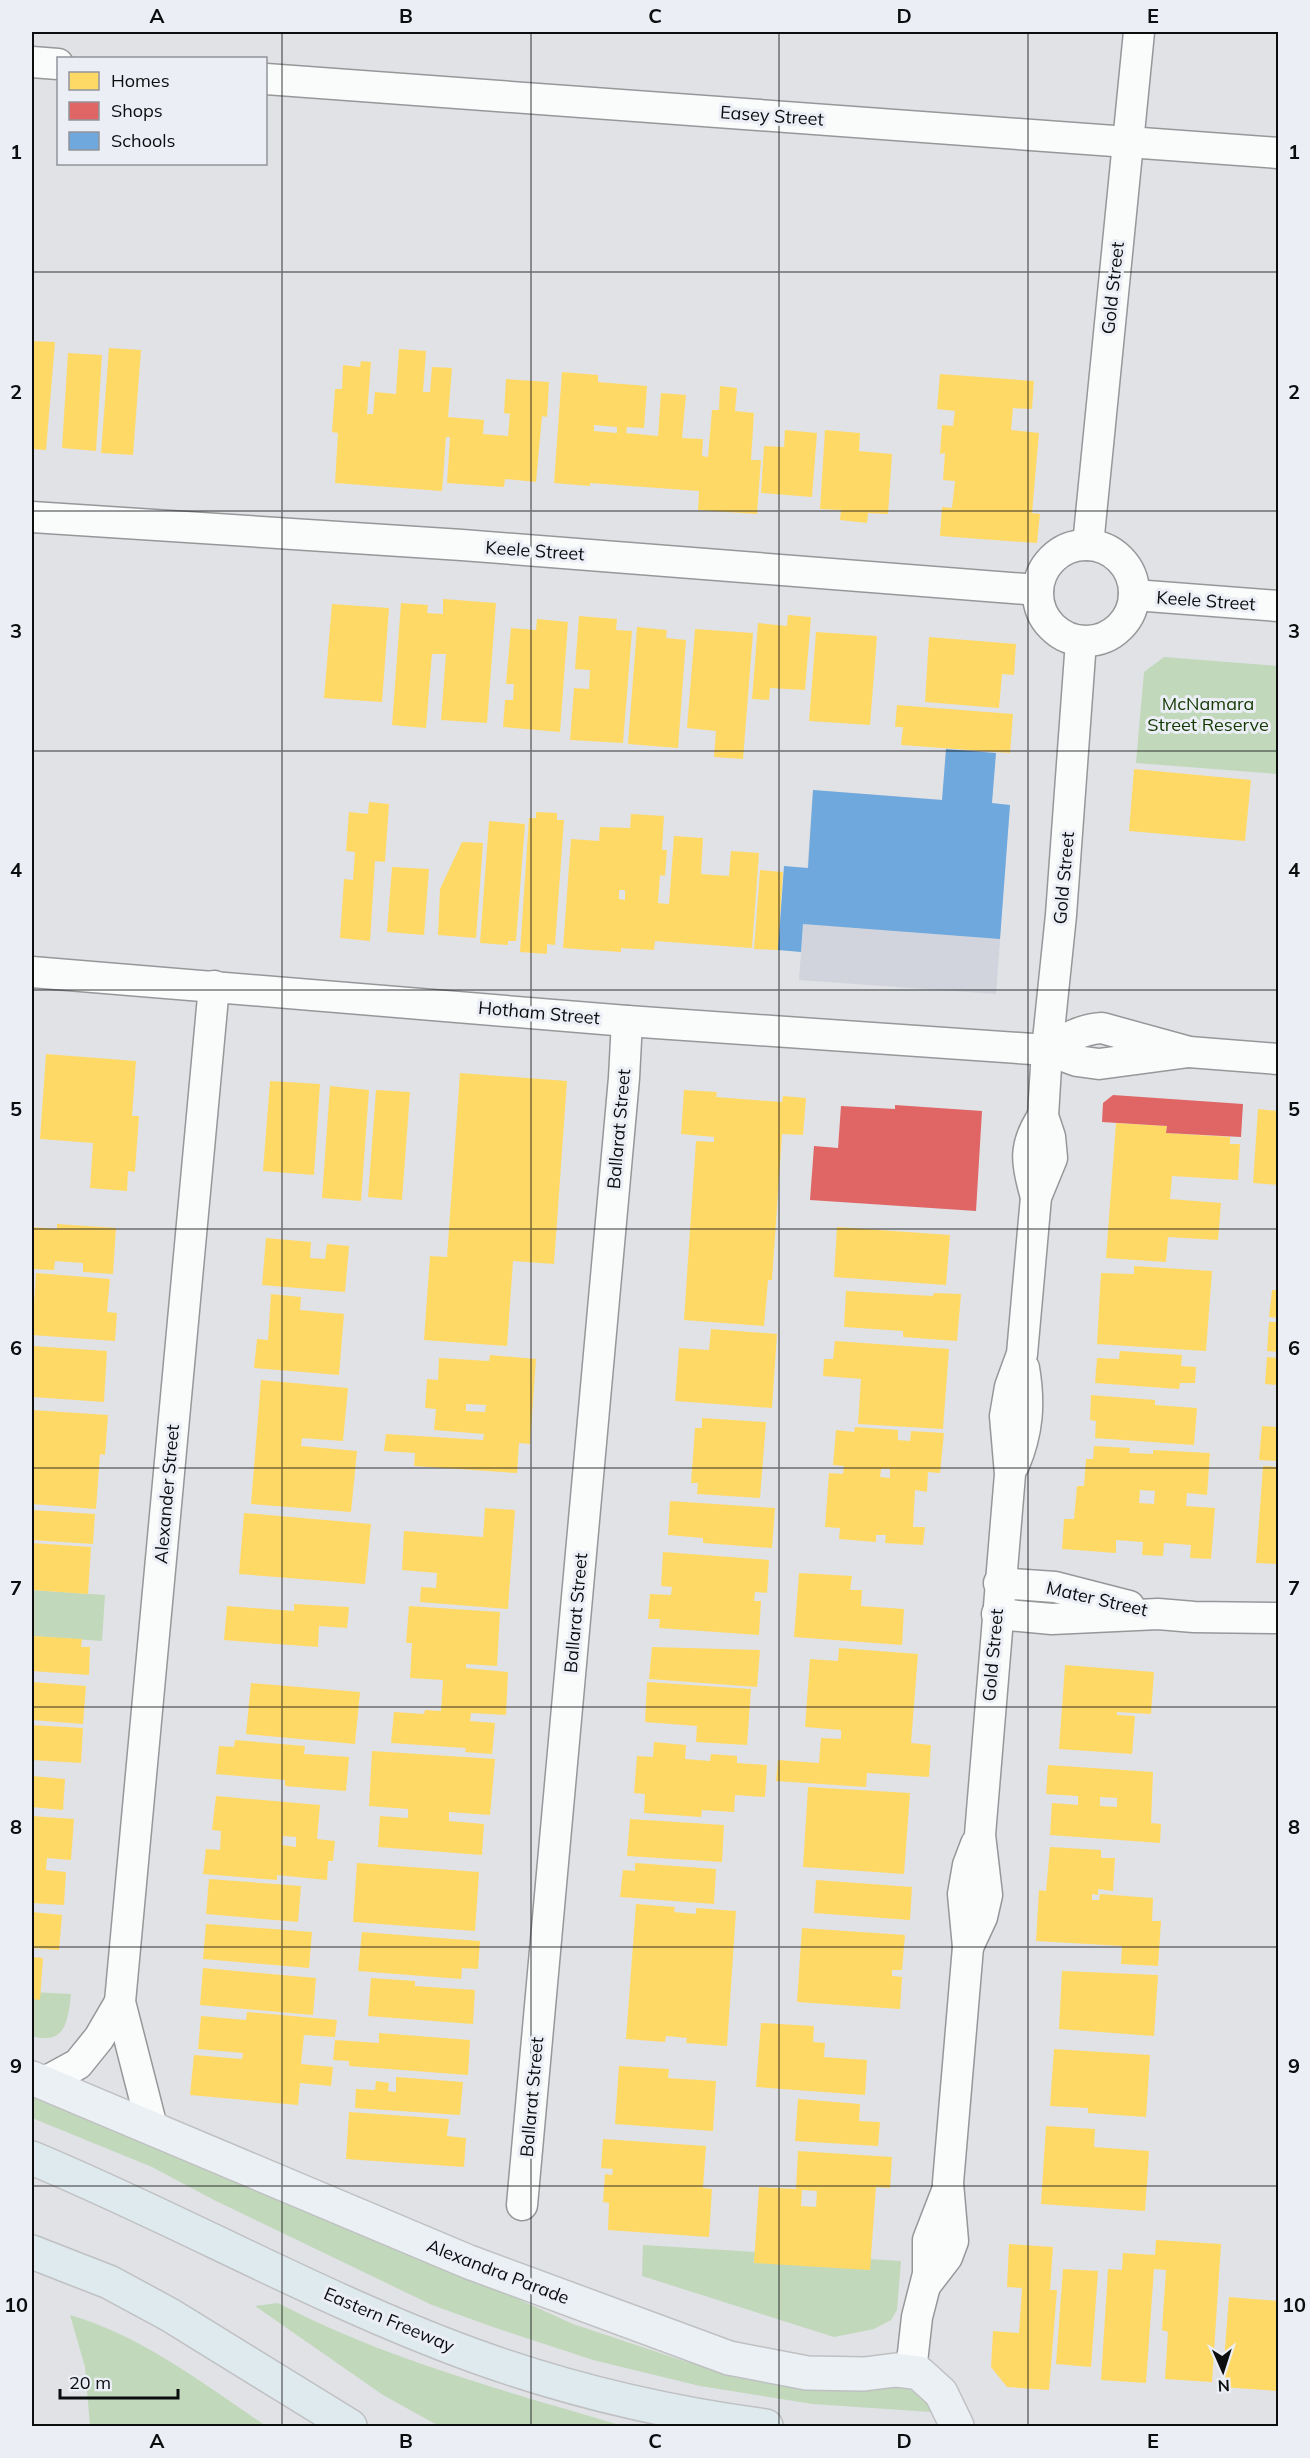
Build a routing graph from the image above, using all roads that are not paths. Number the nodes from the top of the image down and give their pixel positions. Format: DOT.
graph roads {
  1 [pos="1139,32"];
  2 [pos="32,62"];
  3 [pos="57,64"];
  4 [pos="267,79"];
  5 [pos="1128,141"];
  6 [pos="1278,153"];
  7 [pos="32,517"];
  8 [pos="1088,545"];
  9 [pos="1038,590"];
  10 [pos="1134,595"];
  11 [pos="1278,606"];
  12 [pos="1081,641"];
  13 [pos="32,972"];
  14 [pos="214,986"];
  15 [pos="627,1021"];
  16 [pos="1047,1050"];
  17 [pos="1278,1059"];
  18 [pos="999,1583"];
  19 [pos="997,1614"];
  20 [pos="1158,1614"];
  21 [pos="1278,1618"];
  22 [pos="120,2002"];
  23 [pos="38,2080"];
  24 [pos="153,2127"];
  25 [pos="32,2158"];
  26 [pos="522,2205"];
  27 [pos="32,2252"];
  28 [pos="911,2371"];
  29 [pos="350,2427"];
  30 [pos="766,2427"];
  31 [pos="957,2427"];
  1 -- 5 [label="street, Gold Street"];
  2 -- 3 [label="street"];
  4 -- 5 [label="street, Easey Street"];
  5 -- 6 [label="street, Easey Street"];
  5 -- 8 [label="street, Gold Street"];
  7 -- 9 [label="street, Keele Street"];
  8 -- 9 [label="street"];
  8 -- 10 [label="street"];
  9 -- 12 [label="street"];
  10 -- 11 [label="street, Keele Street"];
  10 -- 12 [label="street"];
  12 -- 16 [label="street, Gold Street"];
  13 -- 14 [label="street, Hotham Street"];
  14 -- 15 [label="street, Hotham Street"];
  14 -- 22 [label="street, Alexander Street"];
  15 -- 16 [label="street, Hotham Street"];
  15 -- 26 [label="street, Ballarat Street"];
  16 -- 17 [label="street, Hotham Street"];
  16 -- 18 [label="street, Gold Street"];
  18 -- 19 [label="street, Gold Street"];
  18 -- 20 [label="street, Mater Street"];
  19 -- 20 [label="street, Mater Street"];
  19 -- 28 [label="street, Gold Street"];
  20 -- 21 [label="street, Mater Street"];
  22 -- 23 [label="street, Alexander Street"];
  22 -- 24 [label="street, Alexander Street"];
  23 -- 24 [label="main road, Alexandra Parade"];
  24 -- 28 [label="main road, Alexandra Parade"];
  25 -- 30 [label="highway, Eastern Freeway"];
  27 -- 29 [label="highway"];
  28 -- 31 [label="main road"];
}
